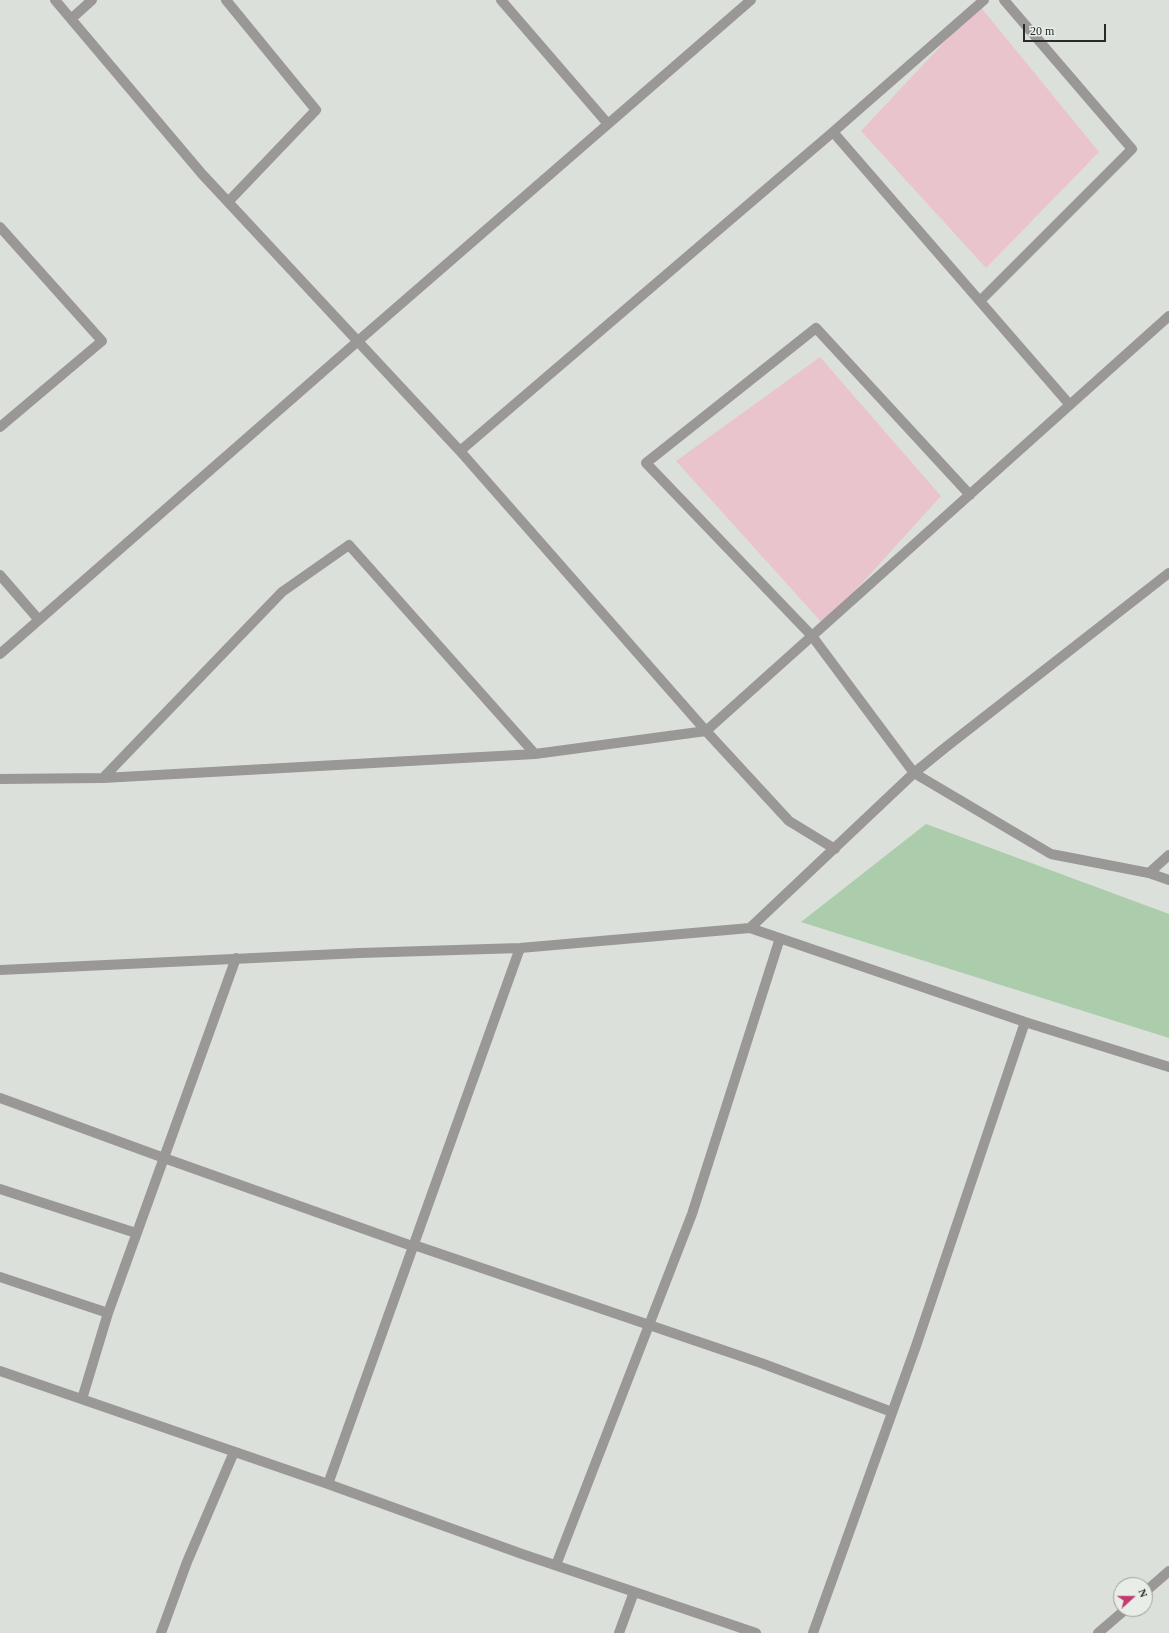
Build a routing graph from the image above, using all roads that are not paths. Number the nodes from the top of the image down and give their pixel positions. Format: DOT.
graph roads {
  1 [pos="55,0"];
  2 [pos="92,0"];
  3 [pos="226,0"];
  4 [pos="501,0"];
  5 [pos="751,0"];
  6 [pos="984,0"];
  7 [pos="1004,0"];
  8 [pos="71,18"];
  9 [pos="608,124"];
  10 [pos="833,132"];
  11 [pos="228,202"];
  12 [pos="0,227"];
  13 [pos="980,301"];
  14 [pos="1169,316"];
  15 [pos="358,341"];
  16 [pos="1070,405"];
  17 [pos="0,427"];
  18 [pos="460,451"];
  19 [pos="970,495"];
  20 [pos="1169,573"];
  21 [pos="0,575"];
  22 [pos="39,620"];
  23 [pos="812,636"];
  24 [pos="0,654"];
  25 [pos="706,731"];
  26 [pos="535,754"];
  27 [pos="914,773"];
  28 [pos="0,778"];
  29 [pos="103,778"];
  30 [pos="835,849"];
  31 [pos="1169,855"];
  32 [pos="1149,873"];
  33 [pos="1169,880"];
  34 [pos="750,928"];
  35 [pos="780,938"];
  36 [pos="520,948"];
  37 [pos="236,958"];
  38 [pos="0,970"];
  39 [pos="1025,1022"];
  40 [pos="1169,1067"];
  41 [pos="0,1098"];
  42 [pos="164,1158"];
  43 [pos="0,1189"];
  44 [pos="136,1233"];
  45 [pos="414,1245"];
  46 [pos="0,1277"];
  47 [pos="108,1313"];
  48 [pos="650,1325"];
  49 [pos="0,1370"];
  50 [pos="82,1399"];
  51 [pos="892,1412"];
  52 [pos="234,1452"];
  53 [pos="328,1484"];
  54 [pos="556,1565"];
  55 [pos="1169,1571"];
  56 [pos="1153,1585"];
  57 [pos="634,1592"];
  58 [pos="1117,1617"];
  59 [pos="161,1633"];
  60 [pos="619,1633"];
  61 [pos="756,1633"];
  62 [pos="813,1633"];
  63 [pos="1098,1633"];
  1 -- 8 [label="street"];
  2 -- 8 [label="street"];
  3 -- 11 [label="street"];
  4 -- 9 [label="street"];
  5 -- 9 [label="street"];
  6 -- 10 [label="street"];
  7 -- 13 [label="street"];
  8 -- 11 [label="street"];
  9 -- 15 [label="street"];
  10 -- 13 [label="street"];
  10 -- 18 [label="street"];
  11 -- 15 [label="street"];
  12 -- 17 [label="street"];
  13 -- 16 [label="street"];
  14 -- 16 [label="street"];
  15 -- 18 [label="street"];
  15 -- 22 [label="street"];
  16 -- 19 [label="street"];
  18 -- 25 [label="street"];
  19 -- 23 [label="street"];
  19 -- 23 [label="street"];
  20 -- 27 [label="street"];
  21 -- 22 [label="street"];
  22 -- 24 [label="street"];
  23 -- 25 [label="street"];
  23 -- 27 [label="street"];
  25 -- 26 [label="street"];
  25 -- 30 [label="street"];
  26 -- 29 [label="street"];
  26 -- 29 [label="street"];
  27 -- 30 [label="street"];
  27 -- 32 [label="street"];
  28 -- 29 [label="street"];
  30 -- 34 [label="street"];
  31 -- 32 [label="street"];
  32 -- 33 [label="street"];
  34 -- 35 [label="street"];
  34 -- 36 [label="street"];
  35 -- 39 [label="street"];
  35 -- 48 [label="street"];
  36 -- 37 [label="street"];
  36 -- 45 [label="street"];
  37 -- 38 [label="street"];
  37 -- 42 [label="street"];
  39 -- 40 [label="street"];
  39 -- 51 [label="street"];
  41 -- 42 [label="street"];
  42 -- 44 [label="street"];
  42 -- 45 [label="street"];
  43 -- 44 [label="street"];
  44 -- 47 [label="street"];
  45 -- 48 [label="street"];
  45 -- 53 [label="street"];
  46 -- 47 [label="street"];
  47 -- 50 [label="street"];
  48 -- 51 [label="street"];
  48 -- 54 [label="street"];
  49 -- 50 [label="street"];
  50 -- 52 [label="street"];
  51 -- 62 [label="street"];
  52 -- 53 [label="street"];
  52 -- 59 [label="street"];
  53 -- 54 [label="street"];
  54 -- 57 [label="street"];
  55 -- 56 [label="street"];
  57 -- 60 [label="street"];
  57 -- 61 [label="street"];
  58 -- 63 [label="street"];
}
